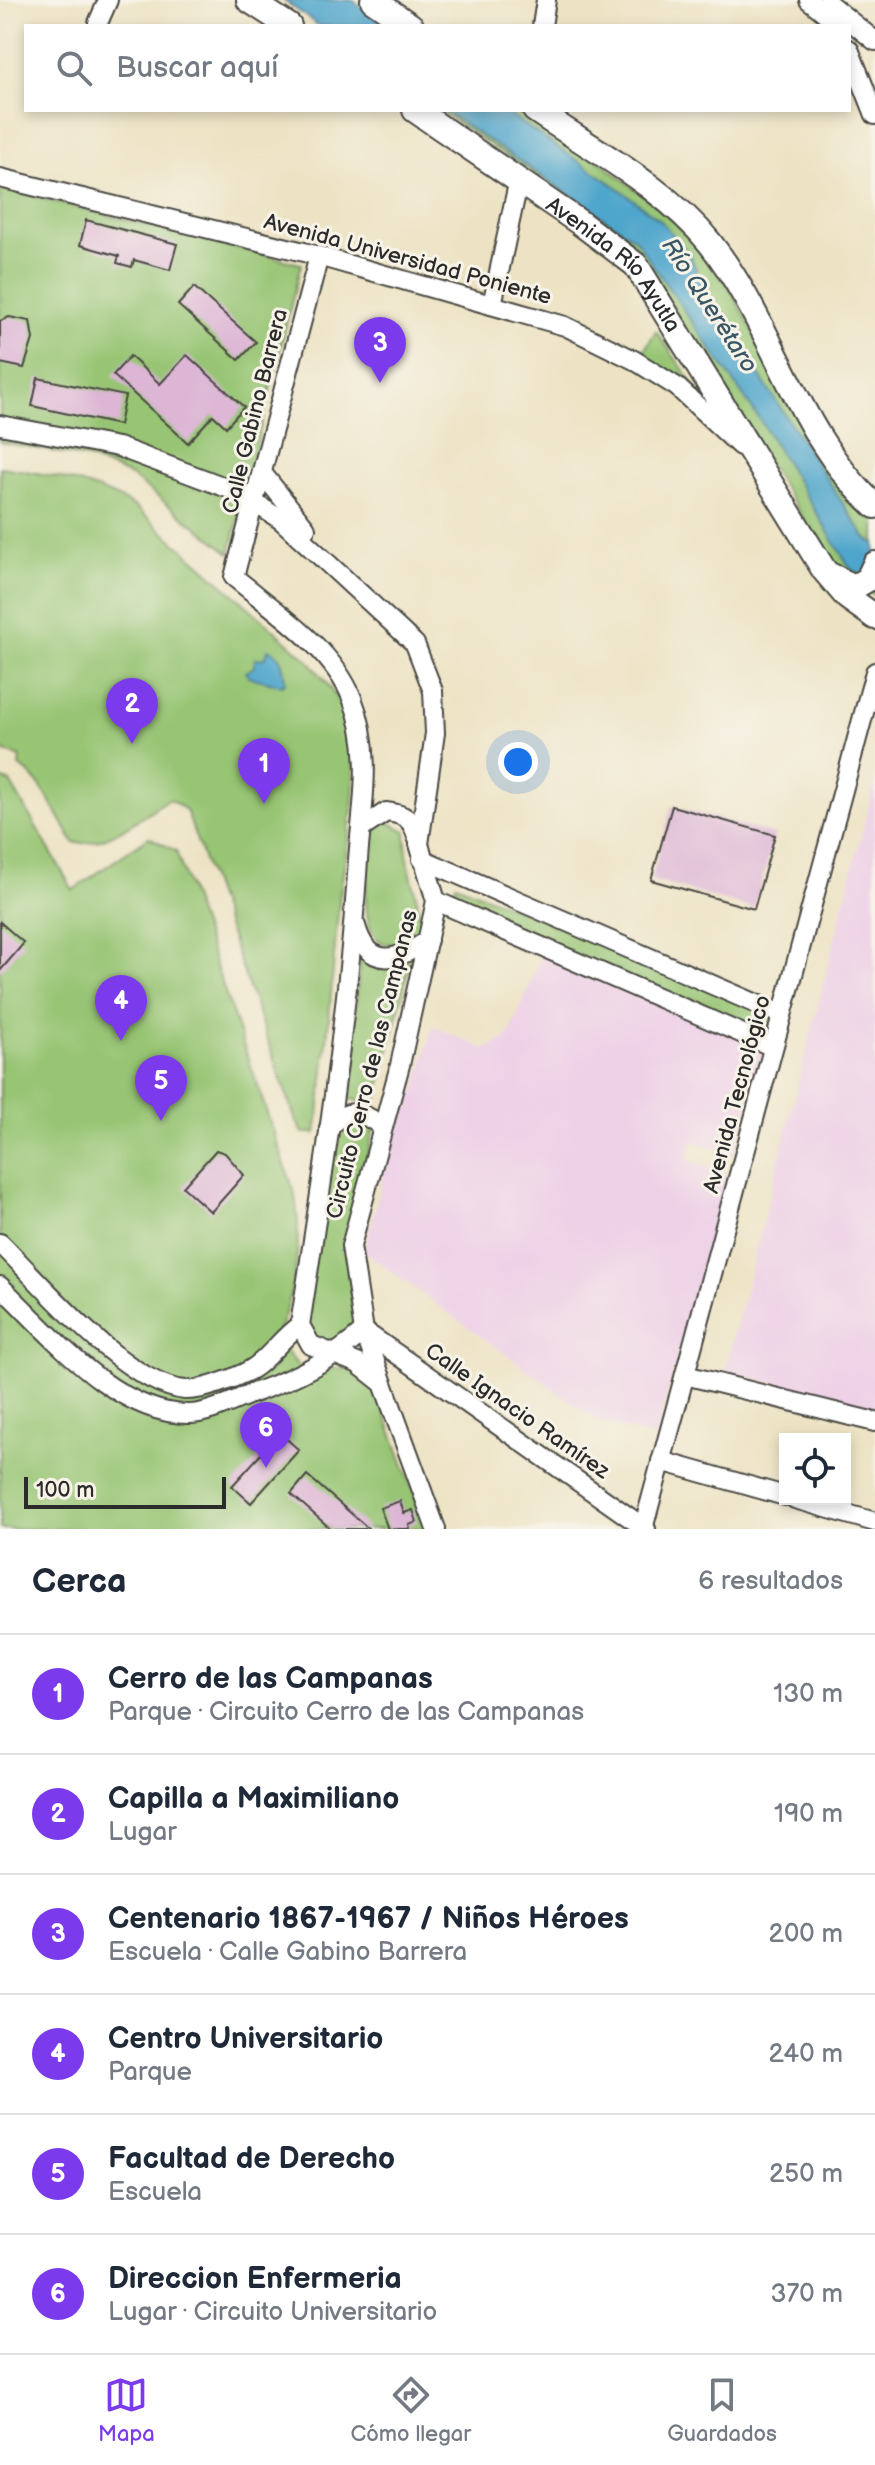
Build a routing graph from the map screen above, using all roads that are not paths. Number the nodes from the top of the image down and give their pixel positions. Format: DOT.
graph roads {
  1 [pos="108,0"];
  2 [pos="249,0"];
  3 [pos="373,0"];
  4 [pos="546,0"];
  5 [pos="809,0"];
  6 [pos="828,2"];
  7 [pos="98,23"];
  8 [pos="286,24"];
  9 [pos="408,24"];
  10 [pos="542,24"];
  11 [pos="838,24"];
  12 [pos="872,32"];
  13 [pos="851,49"];
  14 [pos="851,53"];
  15 [pos="418,112"];
  16 [pos="538,112"];
  17 [pos="875,115"];
  18 [pos="0,178"];
  19 [pos="519,179"];
  20 [pos="319,256"];
  21 [pos="492,305"];
  22 [pos="0,425"];
  23 [pos="762,468"];
  24 [pos="263,474"];
  25 [pos="256,503"];
  26 [pos="875,506"];
  27 [pos="319,552"];
  28 [pos="875,564"];
  29 [pos="824,570"];
  30 [pos="234,577"];
  31 [pos="875,617"];
  32 [pos="875,672"];
  33 [pos="362,828"];
  34 [pos="420,851"];
  35 [pos="436,901"];
  36 [pos="355,923"];
  37 [pos="428,940"];
  38 [pos="782,1015"];
  39 [pos="773,1047"];
  40 [pos="382,1127"];
  41 [pos="329,1128"];
  42 [pos="0,1243"];
  43 [pos="0,1286"];
  44 [pos="300,1325"];
  45 [pos="364,1331"];
  46 [pos="330,1354"];
  47 [pos="248,1372"];
  48 [pos="685,1375"];
  49 [pos="381,1382"];
  50 [pos="259,1391"];
  51 [pos="875,1422"];
  52 [pos="661,1461"];
  53 [pos="779,1494"];
  54 [pos="816,1505"];
  55 [pos="875,1522"];
  56 [pos="436,1529"];
  57 [pos="644,1529"];
  1 -- 7 [label="street"];
  2 -- 8 [label="main road"];
  3 -- 9 [label="main road"];
  4 -- 10 [label="street"];
  5 -- 11 [label="street"];
  6 -- 11 [label="street"];
  6 -- 12 [label="street"];
  12 -- 13 [label="street"];
  14 -- 17 [label="street"];
  15 -- 19 [label="main road, Avenida Río Ayutla"];
  16 -- 26 [label="main road"];
  18 -- 20 [label="street, Avenida Universidad Poniente"];
  19 -- 21 [label="street"];
  19 -- 23 [label="main road, Avenida Río Ayutla"];
  20 -- 21 [label="street, Avenida Universidad Poniente"];
  20 -- 24 [label="street, Calle Gabino Barrera"];
  21 -- 23 [label="street, Avenida Universidad Poniente"];
  22 -- 25 [label="street, Circuito Cerro de las Campanas"];
  23 -- 29 [label="main road, Avenida Río Ayutla"];
  24 -- 25 [label="street, Calle Gabino Barrera"];
  24 -- 27 [label="street"];
  25 -- 27 [label="street, Circuito Cerro de las Campanas"];
  25 -- 30 [label="street, Calle Gabino Barrera"];
  27 -- 34 [label="street, Circuito Cerro de las Campanas"];
  28 -- 29 [label="main road"];
  29 -- 31 [label="main road, Avenida Río Ayutla"];
  30 -- 33 [label="street, Circuito Cerro de las Campanas"];
  32 -- 38 [label="street, Avenida Tecnológico"];
  33 -- 34 [label="street"];
  33 -- 36 [label="street, Circuito Cerro de las Campanas"];
  34 -- 35 [label="street, Circuito Cerro de las Campanas"];
  34 -- 38 [label="street"];
  35 -- 37 [label="street, Circuito Cerro de las Campanas"];
  35 -- 39 [label="street"];
  36 -- 37 [label="street"];
  36 -- 41 [label="street, Circuito Cerro de las Campanas"];
  37 -- 40 [label="street, Circuito Cerro de las Campanas"];
  38 -- 39 [label="street, Avenida Tecnológico"];
  39 -- 48 [label="street, Avenida Tecnológico"];
  40 -- 41 [label="street"];
  40 -- 45 [label="street, Circuito Cerro de las Campanas"];
  41 -- 44 [label="street, Circuito Cerro de las Campanas"];
  42 -- 47 [label="street"];
  43 -- 50 [label="street"];
  44 -- 46 [label="street"];
  44 -- 47 [label="street"];
  45 -- 46 [label="street"];
  45 -- 49 [label="street, Circuito Cerro de las Campanas"];
  45 -- 57 [label="street, Calle Ignacio Ramírez"];
  46 -- 49 [label="street"];
  46 -- 50 [label="street"];
  47 -- 50 [label="street"];
  48 -- 51 [label="street"];
  48 -- 52 [label="street, Avenida Tecnológico"];
  49 -- 56 [label="street, Circuito Cerro de las Campanas"];
  52 -- 53 [label="street"];
  52 -- 57 [label="street, Avenida Tecnológico"];
  54 -- 55 [label="street"];
}
